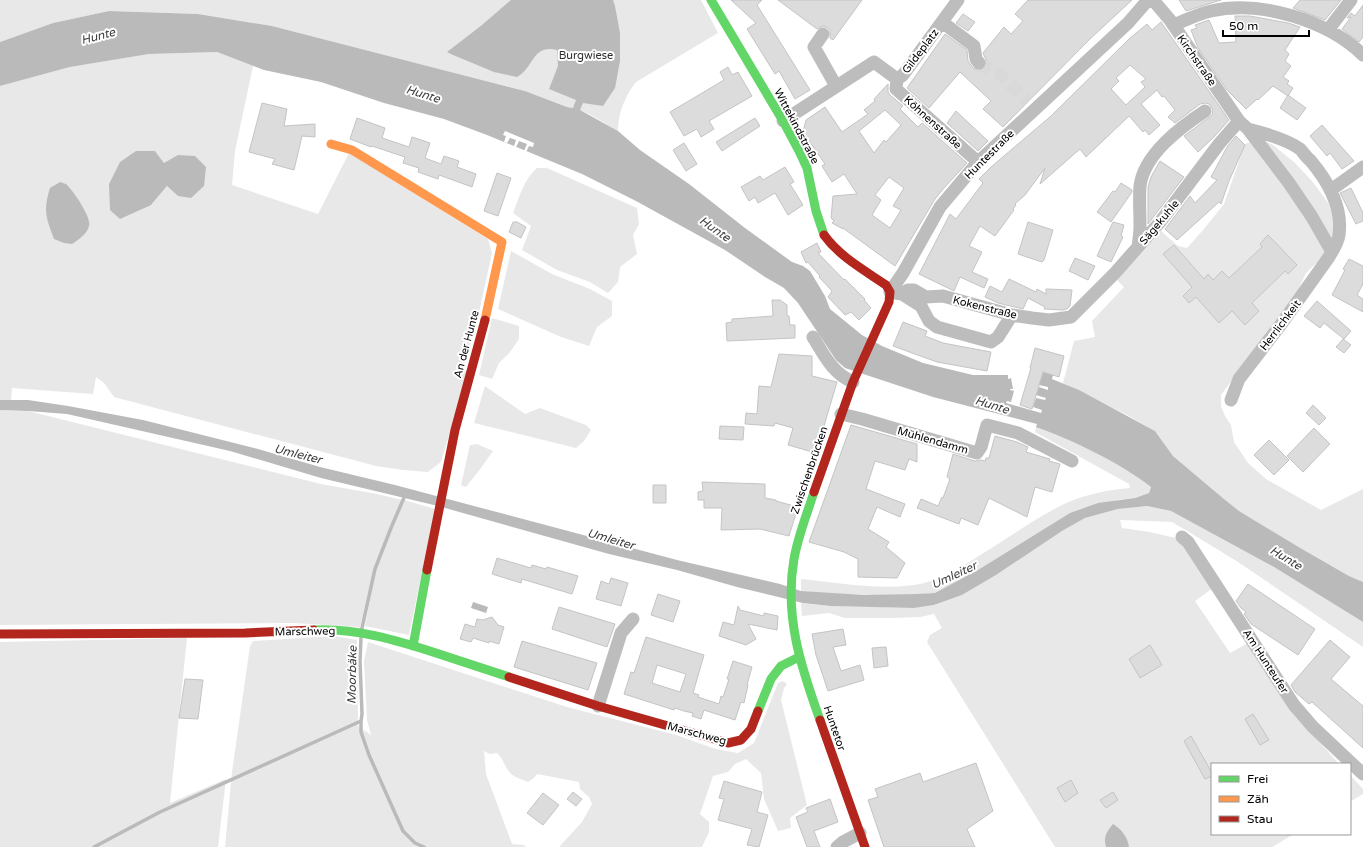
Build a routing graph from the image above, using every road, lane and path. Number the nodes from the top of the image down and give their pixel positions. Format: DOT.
graph roads {
  1 [pos="711,0"];
  2 [pos="1148,0"];
  3 [pos="1153,0"];
  4 [pos="1351,0"];
  5 [pos="957,1"];
  6 [pos="942,22"];
  7 [pos="1173,25"];
  8 [pos="1328,30"];
  9 [pos="823,34"];
  10 [pos="1363,54"];
  11 [pos="979,63"];
  12 [pos="897,79"];
  13 [pos="836,86"];
  14 [pos="1205,111"];
  15 [pos="783,121"];
  16 [pos="1244,125"];
  17 [pos="331,144"];
  18 [pos="978,162"];
  19 [pos="1363,167"];
  20 [pos="1331,190"];
  21 [pos="1138,247"];
  22 [pos="1332,252"];
  23 [pos="896,293"];
  24 [pos="1012,315"];
  25 [pos="1071,317"];
  26 [pos="813,337"];
  27 [pos="873,340"];
  28 [pos="856,378"];
  29 [pos="1231,400"];
  30 [pos="841,414"];
  31 [pos="1072,461"];
  32 [pos="1182,537"];
  33 [pos="792,614"];
  34 [pos="633,619"];
  35 [pos="0,634"];
  36 [pos="413,646"];
  37 [pos="799,657"];
  38 [pos="598,706"];
  39 [pos="1363,774"];
  40 [pos="860,833"];
  41 [pos="837,847"];
  42 [pos="865,847"];
  1 -- 15 [label="street, Wittekindstraße"];
  2 -- 18 [label="street, Huntestraße"];
  3 -- 7 [label="street, Kirchstraße"];
  4 -- 8 [label="street"];
  5 -- 6 [label="street, Gildeplatz"];
  6 -- 11 [label="street, Gildeplatz"];
  6 -- 12 [label="street, Gildeplatz"];
  7 -- 8 [label="street"];
  7 -- 16 [label="street, Kirchstraße"];
  8 -- 10 [label="street"];
  9 -- 13 [label="street"];
  12 -- 13 [label="street, Gildeplatz"];
  12 -- 18 [label="street, Köhnenstraße"];
  13 -- 15 [label="street, Gildeplatz"];
  14 -- 21 [label="street"];
  15 -- 23 [label="street, Wittekindstraße"];
  16 -- 20 [label="street, Herrlichkeit"];
  16 -- 21 [label="street, Sägekuhle"];
  16 -- 22 [label="street"];
  17 -- 36 [label="street, An der Hunte"];
  18 -- 23 [label="street, Huntestraße"];
  19 -- 20 [label="street"];
  20 -- 22 [label="street, Herrlichkeit"];
  21 -- 25 [label="street, Sägekuhle"];
  22 -- 29 [label="street, Herrlichkeit"];
  23 -- 24 [label="street, Kokenstraße"];
  23 -- 24 [label="street"];
  23 -- 27 [label="street, Huntestraße"];
  24 -- 25 [label="street, Kokenstraße"];
  26 -- 28 [label="street"];
  27 -- 28 [label="street, Zwischenbrücken"];
  28 -- 30 [label="street, Zwischenbrücken"];
  30 -- 31 [label="street, Mühlendamm"];
  30 -- 33 [label="street, Zwischenbrücken"];
  32 -- 39 [label="street, Am Hunteufer"];
  33 -- 37 [label="street, Huntetor"];
  34 -- 38 [label="street"];
  35 -- 36 [label="street, Marschweg"];
  36 -- 38 [label="street, Marschweg"];
  37 -- 38 [label="street, Marschweg"];
  37 -- 40 [label="street, Huntetor"];
  40 -- 41 [label="street"];
  40 -- 42 [label="street, Huntetor"];
}
